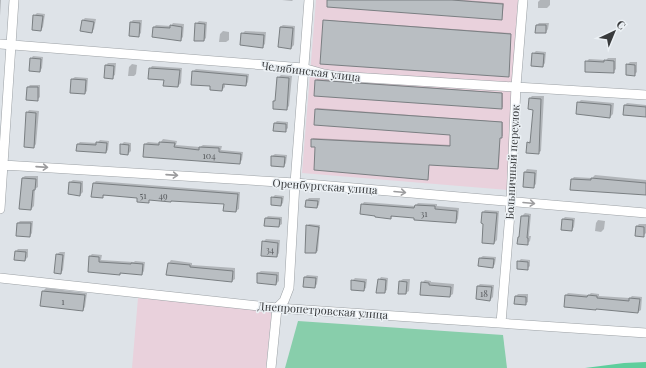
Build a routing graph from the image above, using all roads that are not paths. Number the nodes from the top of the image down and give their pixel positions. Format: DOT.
graph roads {
  1 [pos="14,0"];
  2 [pos="309,0"];
  3 [pos="523,0"];
  4 [pos="0,44"];
  5 [pos="10,45"];
  6 [pos="303,68"];
  7 [pos="516,86"];
  8 [pos="646,95"];
  9 [pos="4,165"];
  10 [pos="295,183"];
  11 [pos="510,201"];
  12 [pos="0,209"];
  13 [pos="646,213"];
  14 [pos="0,278"];
  15 [pos="276,308"];
  16 [pos="501,323"];
  17 [pos="646,333"];
  18 [pos="271,368"];
  1 -- 5 [label="street"];
  2 -- 6 [label="street"];
  3 -- 7 [label="street, Больничный переулок"];
  4 -- 5 [label="street, Челябинская улица"];
  5 -- 6 [label="street, Челябинская улица"];
  5 -- 9 [label="street"];
  6 -- 7 [label="street, Челябинская улица"];
  6 -- 10 [label="street"];
  7 -- 8 [label="street, Челябинская улица"];
  7 -- 11 [label="street, Больничный переулок"];
  9 -- 10 [label="street, Оренбургская улица, one-way"];
  9 -- 12 [label="street"];
  10 -- 11 [label="street, Оренбургская улица, one-way"];
  10 -- 15 [label="street"];
  11 -- 13 [label="street, Оренбургская улица, one-way"];
  11 -- 16 [label="street, Больничный переулок"];
  14 -- 15 [label="street, Днепропетровская улица"];
  15 -- 16 [label="street, Днепропетровская улица"];
  15 -- 18 [label="street"];
  16 -- 17 [label="street, Днепропетровская улица"];
}
